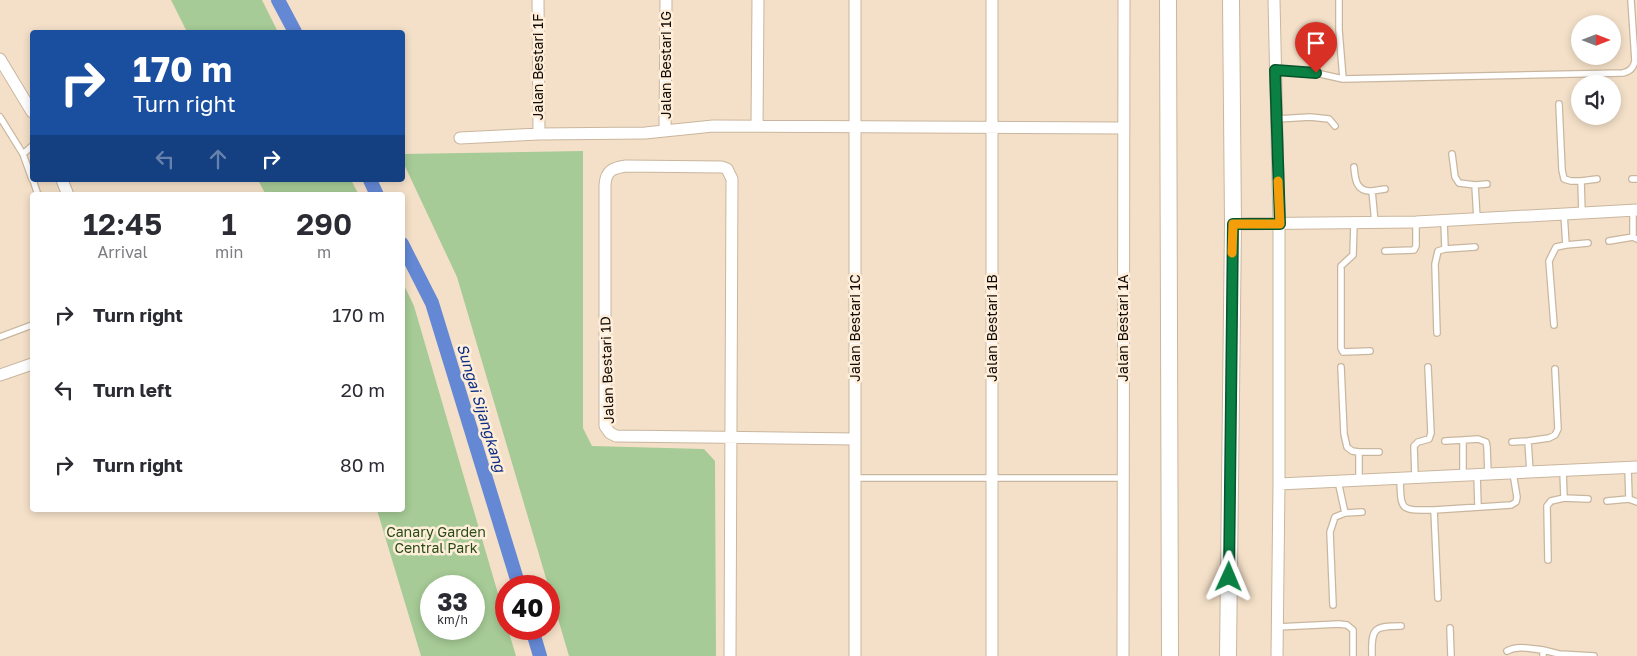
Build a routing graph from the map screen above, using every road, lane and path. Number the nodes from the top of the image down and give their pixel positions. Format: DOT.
graph roads {
  1 [pos="538,0"];
  2 [pos="666,0"];
  3 [pos="758,0"];
  4 [pos="855,0"];
  5 [pos="992,0"];
  6 [pos="1124,0"];
  7 [pos="1168,0"];
  8 [pos="1231,0"];
  9 [pos="1274,0"];
  10 [pos="1339,0"];
  11 [pos="1631,0"];
  12 [pos="0,59"];
  13 [pos="1275,70"];
  14 [pos="1343,79"];
  15 [pos="1559,104"];
  16 [pos="30,109"];
  17 [pos="0,117"];
  18 [pos="1277,119"];
  19 [pos="757,126"];
  20 [pos="855,126"];
  21 [pos="1335,126"];
  22 [pos="992,128"];
  23 [pos="1124,128"];
  24 [pos="665,131"];
  25 [pos="539,134"];
  26 [pos="460,138"];
  27 [pos="30,148"];
  28 [pos="23,154"];
  29 [pos="1452,154"];
  30 [pos="1354,166"];
  31 [pos="30,172"];
  32 [pos="1597,179"];
  33 [pos="1581,181"];
  34 [pos="1487,184"];
  35 [pos="1474,185"];
  36 [pos="1385,189"];
  37 [pos="1372,191"];
  38 [pos="1635,210"];
  39 [pos="1582,213"];
  40 [pos="1564,214"];
  41 [pos="1477,219"];
  42 [pos="1444,220"];
  43 [pos="1416,222"];
  44 [pos="1375,223"];
  45 [pos="1233,224"];
  46 [pos="1280,224"];
  47 [pos="1354,224"];
  48 [pos="1635,238"];
  49 [pos="1610,241"];
  50 [pos="1588,243"];
  51 [pos="1566,244"];
  52 [pos="1475,247"];
  53 [pos="1446,249"];
  54 [pos="1385,251"];
  55 [pos="1554,325"];
  56 [pos="30,326"];
  57 [pos="1437,333"];
  58 [pos="0,338"];
  59 [pos="1370,351"];
  60 [pos="30,365"];
  61 [pos="1341,367"];
  62 [pos="1428,367"];
  63 [pos="1555,369"];
  64 [pos="0,375"];
  65 [pos="731,439"];
  66 [pos="855,439"];
  67 [pos="1463,440"];
  68 [pos="1445,441"];
  69 [pos="1528,441"];
  70 [pos="1512,442"];
  71 [pos="1359,452"];
  72 [pos="1379,452"];
  73 [pos="1633,467"];
  74 [pos="1563,471"];
  75 [pos="1530,472"];
  76 [pos="1512,473"];
  77 [pos="1482,474"];
  78 [pos="1463,475"];
  79 [pos="855,478"];
  80 [pos="992,478"];
  81 [pos="1123,478"];
  82 [pos="1400,478"];
  83 [pos="1415,478"];
  84 [pos="1359,480"];
  85 [pos="1338,481"];
  86 [pos="1279,484"];
  87 [pos="1564,498"];
  88 [pos="1588,499"];
  89 [pos="1629,499"];
  90 [pos="1607,501"];
  91 [pos="1637,502"];
  92 [pos="1478,506"];
  93 [pos="1434,510"];
  94 [pos="1362,512"];
  95 [pos="1345,514"];
  96 [pos="1548,560"];
  97 [pos="1438,598"];
  98 [pos="1332,605"];
  99 [pos="1401,626"];
  100 [pos="1277,627"];
  101 [pos="1450,628"];
  102 [pos="1507,651"];
  103 [pos="1543,653"];
  104 [pos="730,656"];
  105 [pos="856,656"];
  106 [pos="992,656"];
  107 [pos="1123,656"];
  108 [pos="1170,656"];
  109 [pos="1228,656"];
  110 [pos="1277,656"];
  111 [pos="1353,656"];
  112 [pos="1372,656"];
  113 [pos="1451,656"];
  114 [pos="1594,656"];
  1 -- 25 [label="street, Jalan Bestari 1F"];
  2 -- 24 [label="street, Jalan Bestari 1G"];
  3 -- 19 [label="street"];
  4 -- 20 [label="street, Jalan Bestari 1C"];
  5 -- 22 [label="street, Jalan Bestari 1B"];
  6 -- 23 [label="street, Jalan Bestari 1A"];
  7 -- 108 [label="street"];
  8 -- 45 [label="street"];
  9 -- 13 [label="street"];
  10 -- 14 [label="lane"];
  11 -- 14 [label="lane"];
  12 -- 16 [label="street"];
  13 -- 14 [label="lane"];
  13 -- 18 [label="street"];
  15 -- 33 [label="lane"];
  17 -- 28 [label="lane"];
  18 -- 21 [label="lane"];
  18 -- 46 [label="street"];
  19 -- 20 [label="street"];
  19 -- 24 [label="street"];
  20 -- 22 [label="street"];
  20 -- 66 [label="street, Jalan Bestari 1C"];
  22 -- 23 [label="street"];
  22 -- 80 [label="street, Jalan Bestari 1B"];
  23 -- 81 [label="street, Jalan Bestari 1A"];
  24 -- 25 [label="street"];
  25 -- 26 [label="street"];
  27 -- 28 [label="lane"];
  28 -- 31 [label="lane"];
  29 -- 35 [label="lane"];
  30 -- 37 [label="lane"];
  32 -- 33 [label="lane"];
  33 -- 39 [label="lane"];
  34 -- 35 [label="lane"];
  35 -- 41 [label="lane"];
  36 -- 37 [label="lane"];
  37 -- 44 [label="lane"];
  38 -- 39 [label="street"];
  38 -- 48 [label="lane"];
  39 -- 40 [label="street"];
  40 -- 41 [label="street"];
  40 -- 51 [label="lane"];
  41 -- 42 [label="street"];
  42 -- 43 [label="street"];
  42 -- 53 [label="lane"];
  43 -- 44 [label="street"];
  43 -- 54 [label="lane"];
  44 -- 47 [label="street"];
  45 -- 46 [label="street"];
  45 -- 109 [label="street"];
  46 -- 47 [label="street"];
  46 -- 86 [label="street"];
  47 -- 59 [label="lane"];
  48 -- 49 [label="lane"];
  50 -- 51 [label="lane"];
  51 -- 55 [label="lane"];
  52 -- 53 [label="lane"];
  53 -- 57 [label="lane"];
  56 -- 58 [label="lane"];
  60 -- 64 [label="street"];
  61 -- 71 [label="lane"];
  62 -- 83 [label="lane"];
  63 -- 69 [label="lane"];
  65 -- 65 [label="street, Jalan Bestari 1D"];
  65 -- 66 [label="street, Jalan Bestari 1D"];
  65 -- 104 [label="street"];
  66 -- 79 [label="street, Jalan Bestari 1C"];
  67 -- 68 [label="lane"];
  67 -- 77 [label="lane"];
  67 -- 78 [label="lane"];
  69 -- 70 [label="lane"];
  69 -- 75 [label="lane"];
  71 -- 72 [label="lane"];
  71 -- 84 [label="lane"];
  73 -- 74 [label="street"];
  73 -- 89 [label="lane"];
  74 -- 75 [label="street"];
  74 -- 87 [label="lane"];
  75 -- 76 [label="street"];
  76 -- 77 [label="street"];
  76 -- 92 [label="lane"];
  77 -- 78 [label="street"];
  77 -- 92 [label="lane"];
  78 -- 83 [label="street"];
  79 -- 80 [label="lane"];
  79 -- 105 [label="street, Jalan Bestari 1C"];
  80 -- 81 [label="lane"];
  80 -- 106 [label="street, Jalan Bestari 1B"];
  81 -- 107 [label="street, Jalan Bestari 1A"];
  82 -- 83 [label="street"];
  82 -- 84 [label="street"];
  82 -- 93 [label="lane"];
  84 -- 85 [label="street"];
  85 -- 86 [label="street"];
  85 -- 95 [label="lane"];
  86 -- 100 [label="street"];
  87 -- 88 [label="lane"];
  87 -- 96 [label="lane"];
  89 -- 90 [label="lane"];
  89 -- 91 [label="lane"];
  92 -- 93 [label="lane"];
  93 -- 97 [label="lane"];
  94 -- 95 [label="lane"];
  95 -- 98 [label="lane"];
  99 -- 112 [label="lane"];
  100 -- 110 [label="street"];
  100 -- 111 [label="lane"];
  101 -- 113 [label="lane"];
  102 -- 103 [label="lane"];
  103 -- 114 [label="lane"];
}
